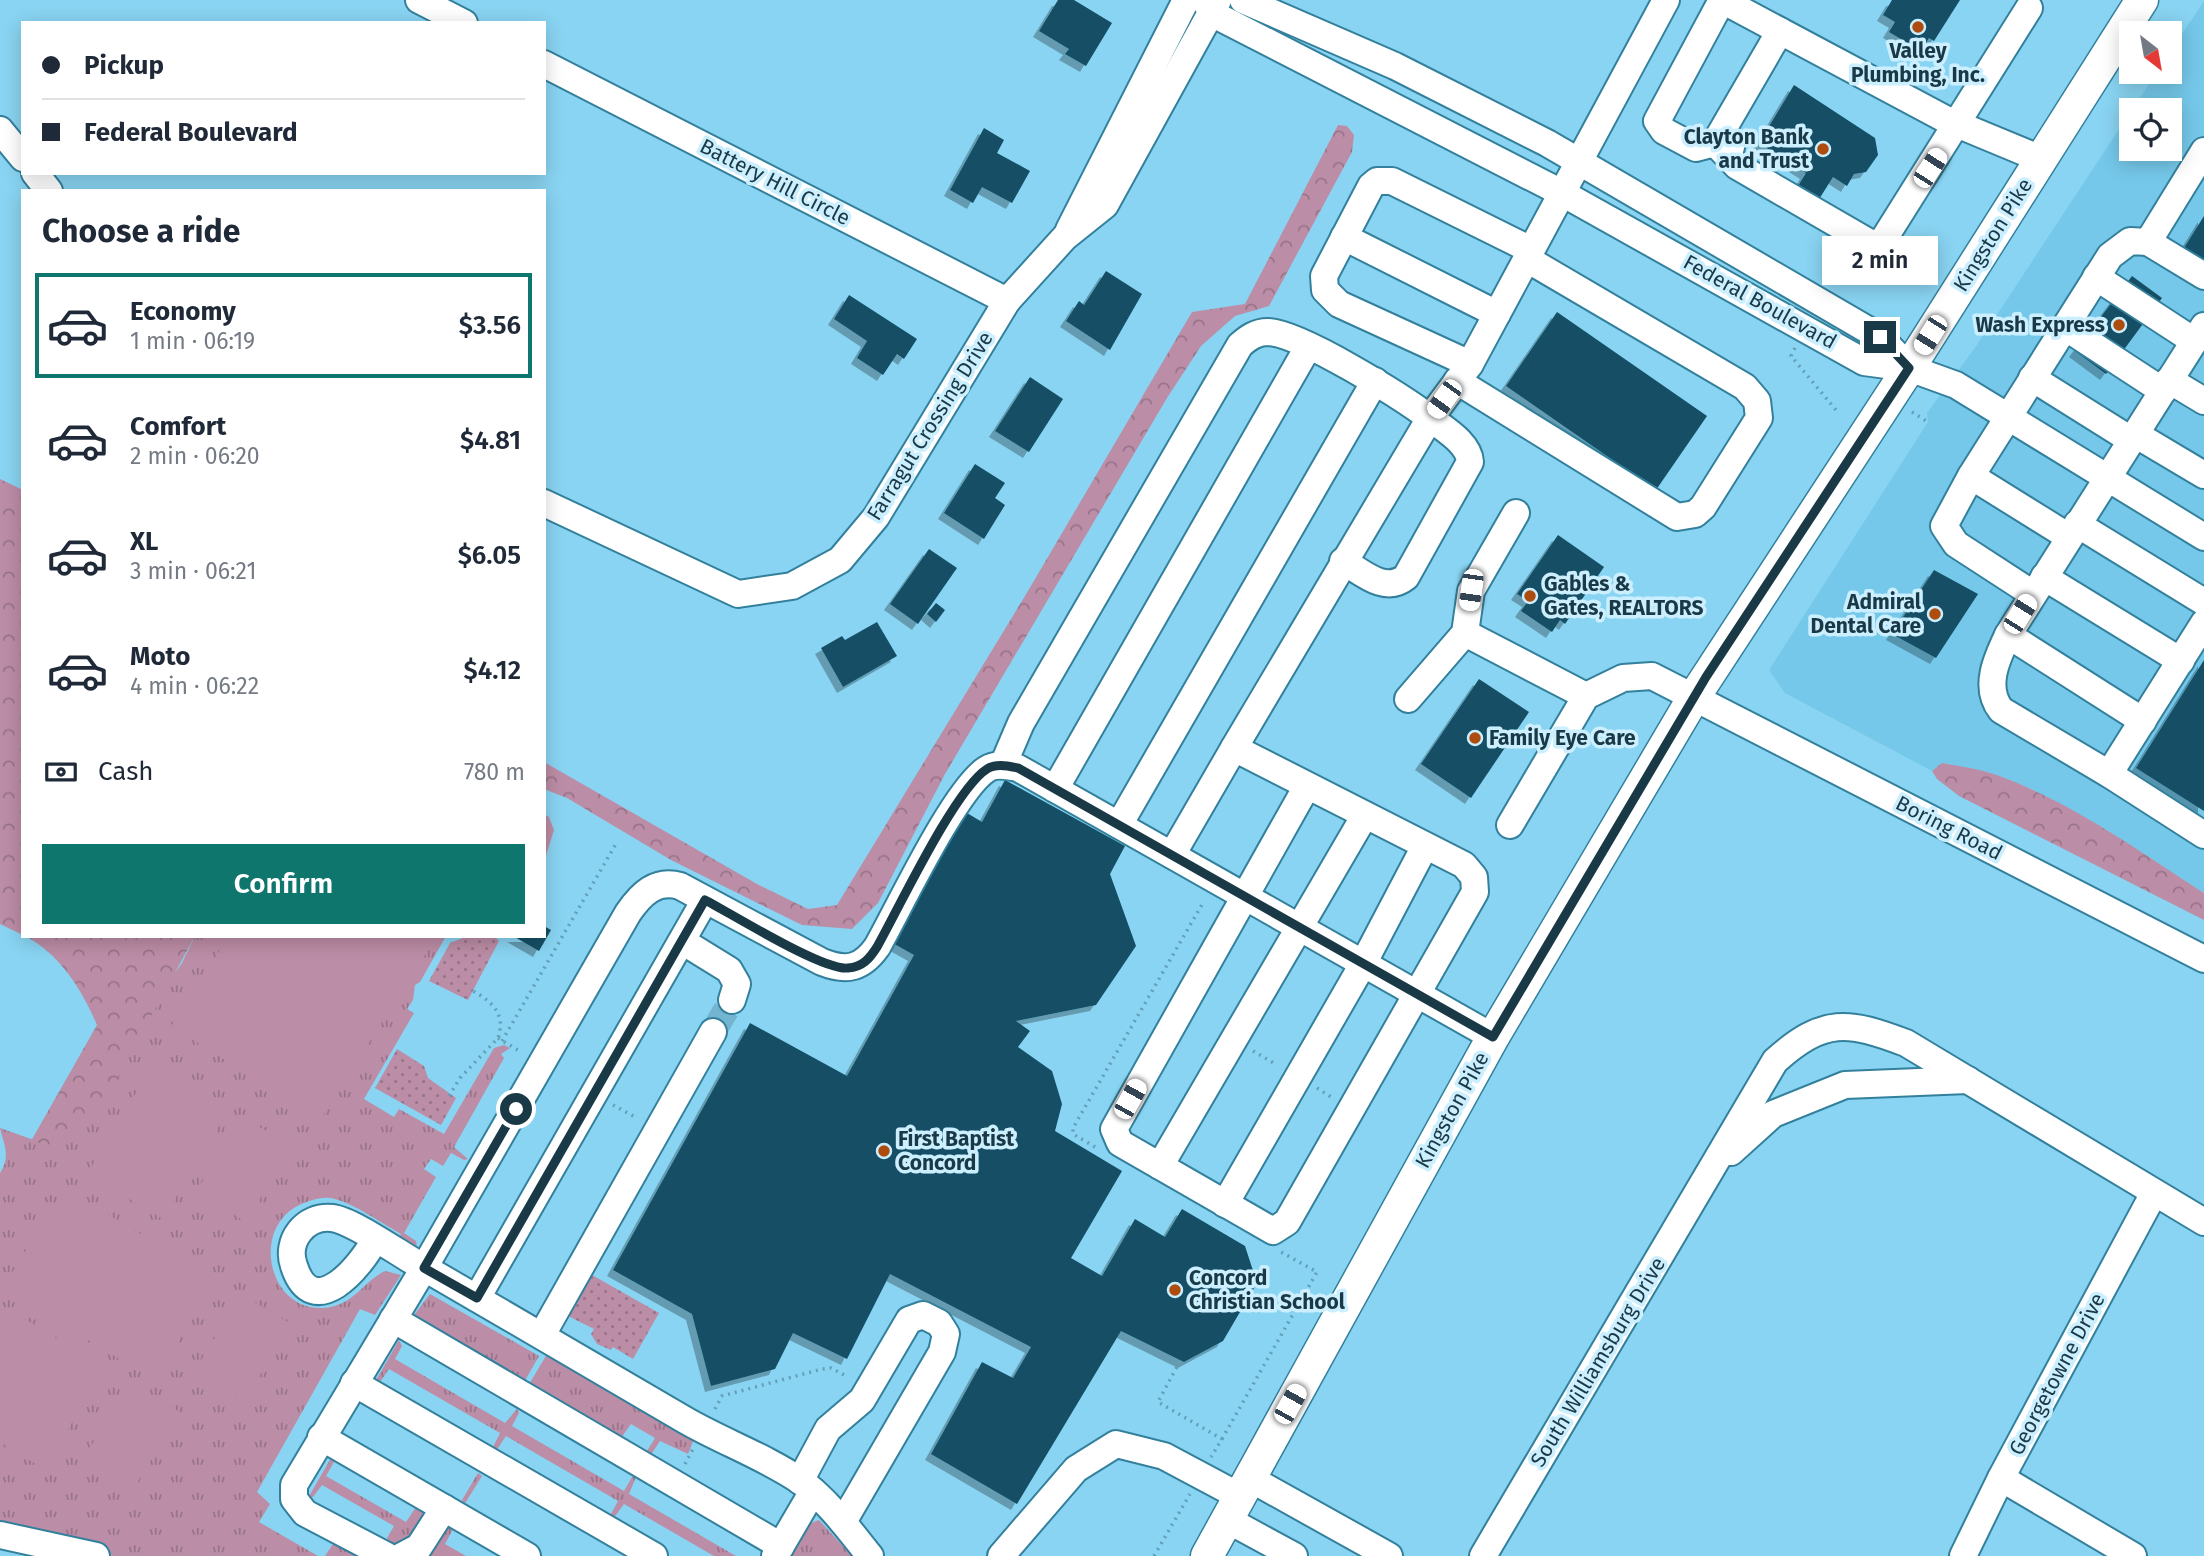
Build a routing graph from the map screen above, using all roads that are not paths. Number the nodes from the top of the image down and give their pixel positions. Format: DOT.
graph roads {
  1 [pos="419,0"];
  2 [pos="1186,0"];
  3 [pos="1243,0"];
  4 [pos="1666,0"];
  5 [pos="1722,0"];
  6 [pos="2142,0"];
  7 [pos="1211,4"];
  8 [pos="2029,8"];
  9 [pos="460,21"];
  10 [pos="1780,30"];
  11 [pos="546,65"];
  12 [pos="1157,85"];
  13 [pos="1958,125"];
  14 [pos="0,130"];
  15 [pos="1715,143"];
  16 [pos="2204,151"];
  17 [pos="21,156"];
  18 [pos="2041,159"];
  19 [pos="1578,164"];
  20 [pos="37,175"];
  21 [pos="47,189"];
  22 [pos="1563,193"];
  23 [pos="1344,237"];
  24 [pos="2148,242"];
  25 [pos="1529,254"];
  26 [pos="2204,276"];
  27 [pos="2096,277"];
  28 [pos="1007,301"];
  29 [pos="1497,314"];
  30 [pos="2065,327"];
  31 [pos="2199,333"];
  32 [pos="1308,347"];
  33 [pos="1909,368"];
  34 [pos="1464,372"];
  35 [pos="2032,378"];
  36 [pos="1375,381"];
  37 [pos="2166,385"];
  38 [pos="2204,401"];
  39 [pos="2008,416"];
  40 [pos="1430,418"];
  41 [pos="2133,437"];
  42 [pos="2204,475"];
  43 [pos="1971,476"];
  44 [pos="2108,477"];
  45 [pos="546,504"];
  46 [pos="1516,513"];
  47 [pos="2073,531"];
  48 [pos="2204,537"];
  49 [pos="1343,561"];
  50 [pos="2038,585"];
  51 [pos="2204,602"];
  52 [pos="2204,623"];
  53 [pos="1465,633"];
  54 [pos="2008,635"];
  55 [pos="2181,660"];
  56 [pos="1586,696"];
  57 [pos="1694,697"];
  58 [pos="1408,699"];
  59 [pos="2143,721"];
  60 [pos="1234,748"];
  61 [pos="1003,765"];
  62 [pos="2109,774"];
  63 [pos="1307,786"];
  64 [pos="1055,789"];
  65 [pos="1365,815"];
  66 [pos="1119,825"];
  67 [pos="1510,825"];
  68 [pos="2204,835"];
  69 [pos="1425,846"];
  70 [pos="1172,855"];
  71 [pos="1243,896"];
  72 [pos="705,900"];
  73 [pos="1300,928"];
  74 [pos="682,941"];
  75 [pos="2204,959"];
  76 [pos="1363,964"];
  77 [pos="1416,994"];
  78 [pos="732,1000"];
  79 [pos="713,1032"];
  80 [pos="1493,1037"];
  81 [pos="1968,1080"];
  82 [pos="1160,1166"];
  83 [pos="1713,1168"];
  84 [pos="2154,1193"];
  85 [pos="1225,1204"];
  86 [pos="2204,1222"];
  87 [pos="375,1240"];
  88 [pos="424,1268"];
  89 [pos="477,1298"];
  90 [pos="393,1319"];
  91 [pos="542,1335"];
  92 [pos="354,1383"];
  93 [pos="321,1437"];
  94 [pos="2001,1478"];
  95 [pos="807,1486"];
  96 [pos="1238,1498"];
  97 [pos="444,1508"];
  98 [pos="843,1522"];
  99 [pos="0,1535"];
  100 [pos="778,1551"];
  101 [pos="96,1556"];
  102 [pos="387,1556"];
  103 [pos="402,1556"];
  104 [pos="527,1556"];
  105 [pos="654,1556"];
  106 [pos="870,1556"];
  107 [pos="1001,1556"];
  108 [pos="1206,1556"];
  109 [pos="1294,1556"];
  110 [pos="1389,1556"];
  111 [pos="1483,1556"];
  112 [pos="1963,1556"];
  113 [pos="2133,1556"];
  1 -- 9 [label="street"];
  2 -- 12 [label="street, Farragut Crossing Drive"];
  3 -- 19 [label="street, Federal Boulevard"];
  4 -- 19 [label="street"];
  5 -- 10 [label="street"];
  5 -- 15 [label="street"];
  6 -- 18 [label="main road, Kingston Pike"];
  7 -- 12 [label="street, Farragut Crossing Drive"];
  7 -- 22 [label="street, Federal Boulevard"];
  8 -- 13 [label="street"];
  10 -- 13 [label="street"];
  10 -- 15 [label="street"];
  11 -- 28 [label="street, Battery Hill Circle"];
  12 -- 28 [label="street, Farragut Crossing Drive"];
  13 -- 15 [label="street"];
  13 -- 18 [label="street"];
  14 -- 17 [label="street"];
  16 -- 24 [label="street"];
  18 -- 33 [label="main road, Kingston Pike"];
  19 -- 22 [label="street"];
  19 -- 33 [label="street, Federal Boulevard"];
  20 -- 21 [label="street"];
  22 -- 25 [label="street"];
  22 -- 33 [label="street, Federal Boulevard"];
  23 -- 25 [label="street"];
  23 -- 29 [label="street"];
  23 -- 34 [label="street"];
  24 -- 26 [label="street"];
  24 -- 27 [label="street"];
  25 -- 29 [label="street"];
  25 -- 34 [label="street"];
  27 -- 30 [label="street"];
  27 -- 31 [label="street"];
  28 -- 45 [label="street, Farragut Crossing Drive"];
  29 -- 34 [label="street"];
  30 -- 35 [label="street"];
  30 -- 37 [label="street"];
  31 -- 37 [label="street"];
  32 -- 36 [label="street"];
  32 -- 61 [label="street"];
  32 -- 64 [label="street"];
  33 -- 39 [label="street"];
  33 -- 57 [label="main road, Kingston Pike"];
  34 -- 40 [label="street"];
  35 -- 39 [label="street"];
  35 -- 41 [label="street"];
  36 -- 40 [label="street"];
  36 -- 66 [label="street"];
  37 -- 38 [label="street"];
  37 -- 41 [label="street"];
  39 -- 43 [label="street"];
  39 -- 44 [label="street"];
  40 -- 49 [label="street"];
  40 -- 49 [label="street"];
  41 -- 42 [label="street"];
  41 -- 44 [label="street"];
  43 -- 47 [label="street"];
  43 -- 50 [label="street"];
  44 -- 47 [label="street"];
  44 -- 48 [label="street"];
  46 -- 53 [label="street"];
  47 -- 50 [label="street"];
  47 -- 51 [label="street"];
  49 -- 60 [label="street"];
  50 -- 54 [label="street"];
  50 -- 55 [label="street"];
  52 -- 55 [label="street"];
  53 -- 56 [label="street"];
  53 -- 58 [label="street"];
  54 -- 59 [label="street"];
  54 -- 62 [label="street"];
  55 -- 59 [label="street"];
  56 -- 57 [label="street, Boring Road"];
  56 -- 67 [label="street"];
  57 -- 75 [label="street, Boring Road"];
  57 -- 80 [label="main road, Kingston Pike"];
  59 -- 62 [label="street"];
  60 -- 63 [label="street"];
  60 -- 70 [label="street"];
  61 -- 64 [label="street"];
  61 -- 72 [label="street"];
  62 -- 68 [label="street"];
  63 -- 65 [label="street"];
  63 -- 71 [label="street"];
  64 -- 66 [label="street"];
  65 -- 69 [label="street"];
  65 -- 73 [label="street"];
  66 -- 70 [label="street"];
  69 -- 76 [label="street"];
  69 -- 77 [label="street"];
  70 -- 71 [label="street"];
  71 -- 73 [label="street"];
  71 -- 82 [label="street"];
  72 -- 74 [label="street"];
  72 -- 88 [label="street"];
  73 -- 76 [label="street"];
  73 -- 82 [label="street"];
  74 -- 78 [label="street"];
  74 -- 89 [label="street"];
  76 -- 77 [label="street"];
  76 -- 85 [label="street"];
  77 -- 80 [label="street"];
  77 -- 85 [label="street"];
  79 -- 91 [label="street"];
  80 -- 96 [label="main road, Kingston Pike"];
  81 -- 83 [label="street, South Williamsburg Drive"];
  81 -- 83 [label="street, South Williamsburg Drive"];
  81 -- 84 [label="street, South Williamsburg Drive"];
  82 -- 85 [label="street"];
  83 -- 111 [label="street, South Williamsburg Drive"];
  84 -- 86 [label="street, South Williamsburg Drive"];
  84 -- 94 [label="street, Georgetowne Drive"];
  87 -- 88 [label="street"];
  88 -- 89 [label="street"];
  88 -- 90 [label="street"];
  89 -- 91 [label="street"];
  90 -- 92 [label="street"];
  90 -- 100 [label="street"];
  91 -- 95 [label="street"];
  92 -- 93 [label="street"];
  92 -- 105 [label="street"];
  93 -- 97 [label="street"];
  93 -- 102 [label="street"];
  94 -- 112 [label="street, Georgetowne Drive"];
  94 -- 113 [label="street"];
  95 -- 98 [label="street"];
  95 -- 98 [label="street"];
  95 -- 100 [label="street"];
  96 -- 107 [label="street"];
  96 -- 108 [label="main road, Kingston Pike"];
  96 -- 109 [label="street"];
  96 -- 110 [label="street"];
  97 -- 103 [label="street"];
  97 -- 104 [label="street"];
  98 -- 106 [label="street"];
  99 -- 101 [label="street"];
}
